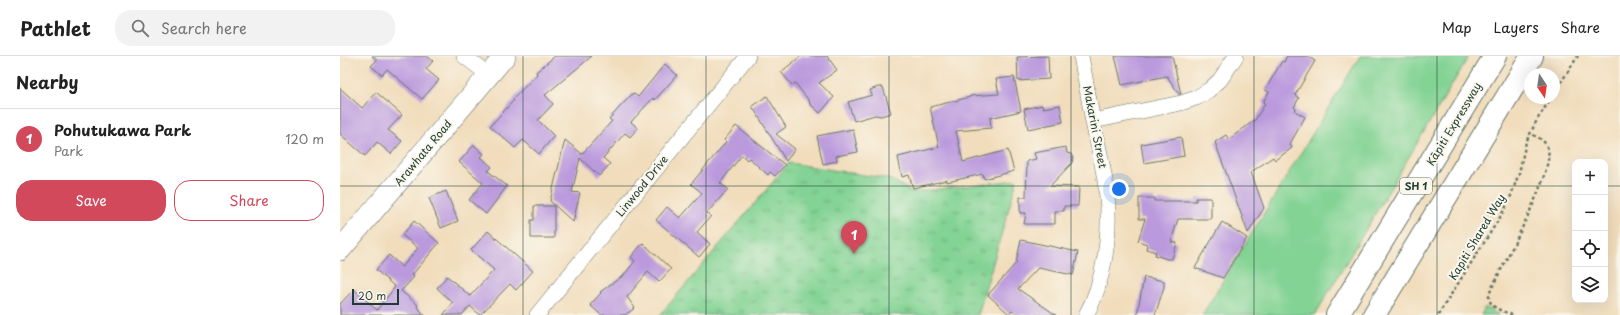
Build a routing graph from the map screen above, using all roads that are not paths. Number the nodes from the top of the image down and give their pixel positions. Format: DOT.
graph roads {
  1 [pos="464,56"];
  2 [pos="505,56"];
  3 [pos="748,56"];
  4 [pos="1081,56"];
  5 [pos="1236,56"];
  6 [pos="1495,56"];
  7 [pos="1532,56"];
  8 [pos="489,76"];
  9 [pos="1093,121"];
  10 [pos="340,250"];
  11 [pos="537,315"];
  12 [pos="1086,315"];
  13 [pos="1337,315"];
  14 [pos="1374,315"];
  1 -- 8 [label="street"];
  2 -- 8 [label="main road, Arawhata Road"];
  3 -- 11 [label="street, Linwood Drive"];
  4 -- 9 [label="street, Makarini Street"];
  5 -- 9 [label="street"];
  6 -- 13 [label="highway, Kāpiti Expressway / SH 1"];
  7 -- 14 [label="highway, SH 1"];
  8 -- 10 [label="main road, Arawhata Road"];
  9 -- 12 [label="street, Makarini Street"];
}
